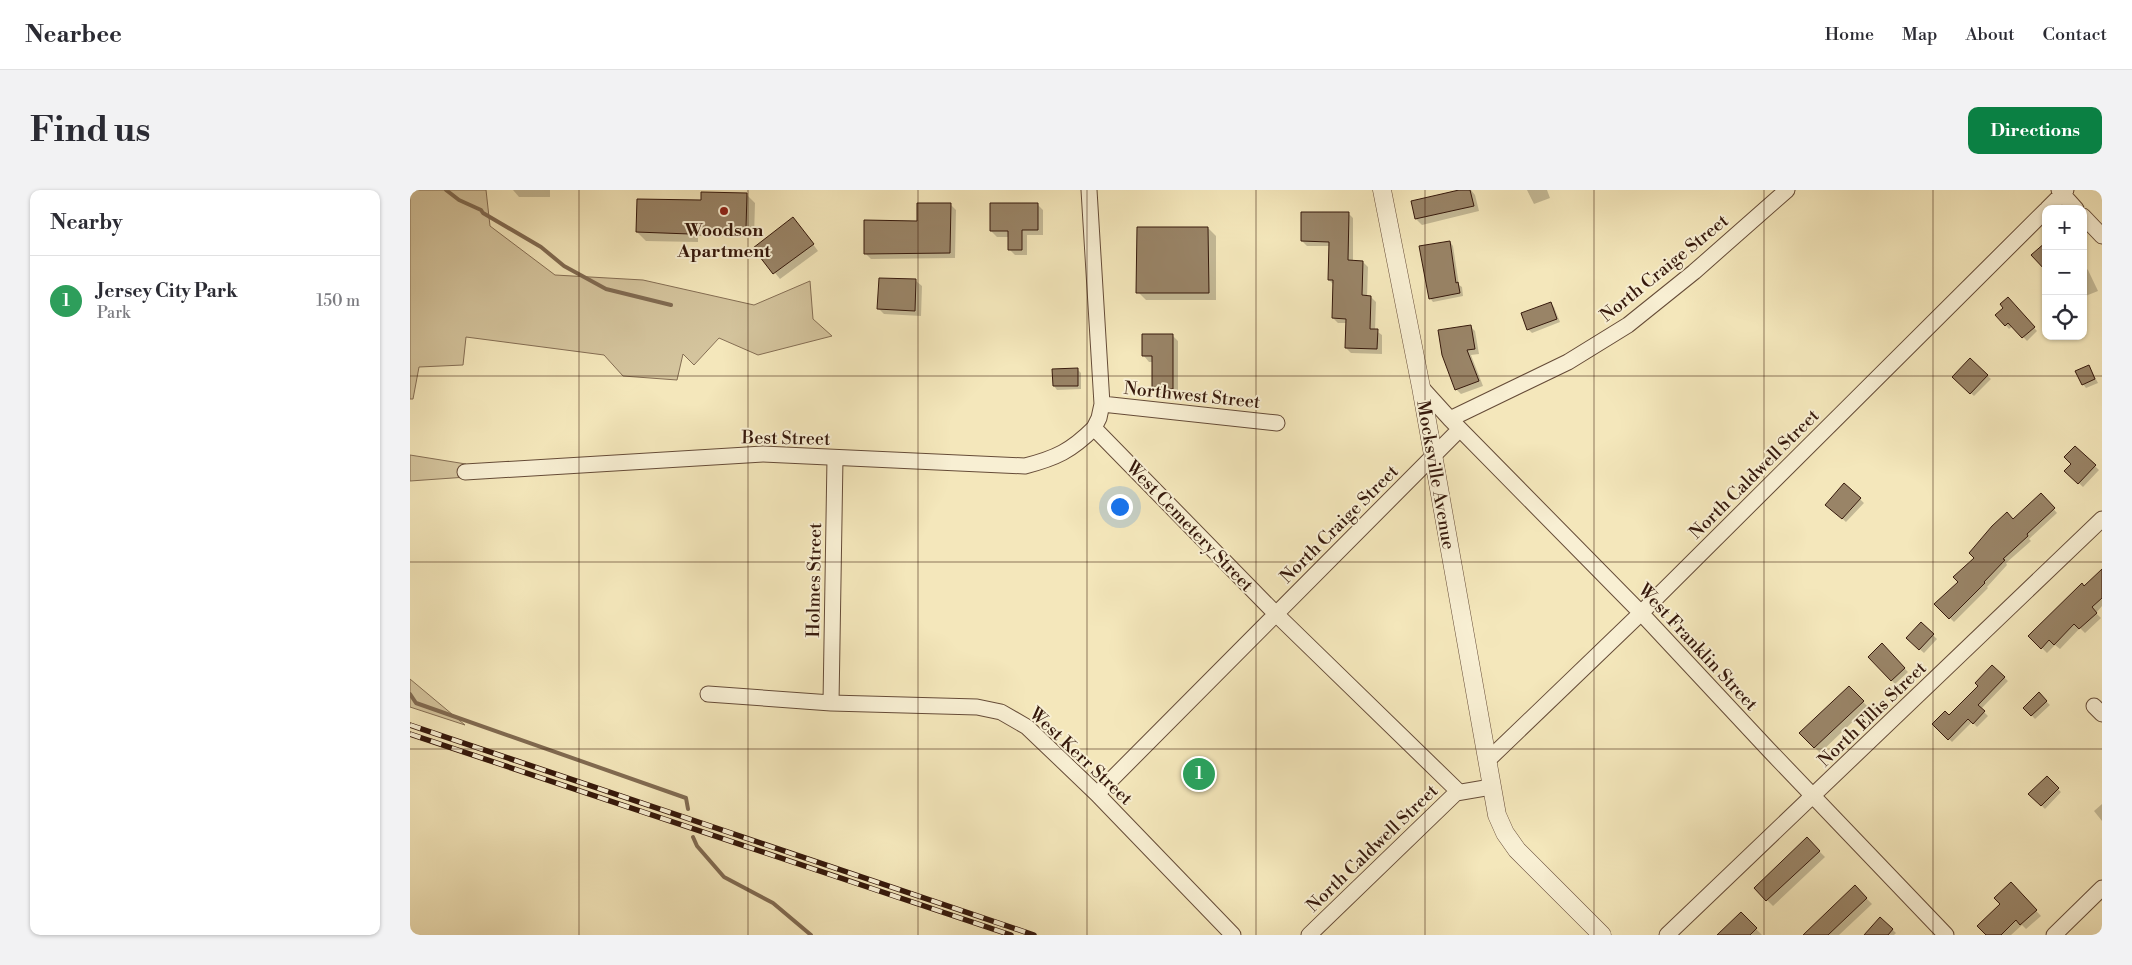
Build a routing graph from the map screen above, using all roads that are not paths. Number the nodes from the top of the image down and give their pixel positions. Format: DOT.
graph roads {
  1 [pos="1089,190"];
  2 [pos="1382,190"];
  3 [pos="1787,190"];
  4 [pos="2062,191"];
  5 [pos="2050,205"];
  6 [pos="2073,205"];
  7 [pos="2042,213"];
  8 [pos="2087,220"];
  9 [pos="2102,236"];
  10 [pos="1421,386"];
  11 [pos="1102,404"];
  12 [pos="1277,423"];
  13 [pos="1455,424"];
  14 [pos="1094,428"];
  15 [pos="1432,457"];
  16 [pos="835,458"];
  17 [pos="465,472"];
  18 [pos="2102,519"];
  19 [pos="1641,612"];
  20 [pos="1276,615"];
  21 [pos="708,694"];
  22 [pos="831,703"];
  23 [pos="1487,761"];
  24 [pos="1491,787"];
  25 [pos="1458,792"];
  26 [pos="1098,794"];
  27 [pos="1814,797"];
  28 [pos="2102,888"];
  29 [pos="1233,935"];
  30 [pos="1309,935"];
  31 [pos="1602,935"];
  32 [pos="1667,935"];
  33 [pos="1946,935"];
  34 [pos="2054,935"];
  1 -- 11 [label="street"];
  2 -- 10 [label="street, Mocksville Avenue"];
  3 -- 13 [label="street, North Craige Street"];
  4 -- 5 [label="street, North Caldwell Street"];
  4 -- 6 [label="street"];
  7 -- 19 [label="street, North Caldwell Street"];
  8 -- 9 [label="street"];
  10 -- 13 [label="street, West Franklin Street"];
  10 -- 15 [label="street, Mocksville Avenue"];
  11 -- 12 [label="street, Northwest Street"];
  11 -- 14 [label="street"];
  13 -- 15 [label="street, North Craige Street"];
  13 -- 19 [label="street, West Franklin Street"];
  14 -- 16 [label="street, Best Street"];
  14 -- 20 [label="street, West Cemetery Street"];
  15 -- 20 [label="street, North Craige Street"];
  15 -- 23 [label="street, Mocksville Avenue"];
  16 -- 17 [label="street, Best Street"];
  16 -- 22 [label="street, Holmes Street"];
  18 -- 27 [label="street, North Ellis Street"];
  19 -- 23 [label="street, North Caldwell Street"];
  19 -- 27 [label="street, West Franklin Street"];
  20 -- 25 [label="street, West Cemetery Street"];
  20 -- 26 [label="street, North Craige Street"];
  21 -- 22 [label="street, West Kerr Street"];
  22 -- 26 [label="street, West Kerr Street"];
  23 -- 24 [label="street"];
  24 -- 25 [label="street, North Caldwell Street"];
  24 -- 31 [label="street"];
  25 -- 30 [label="street, North Caldwell Street"];
  26 -- 29 [label="street, West Kerr Street"];
  27 -- 32 [label="street, North Ellis Street"];
  27 -- 33 [label="street, West Franklin Street"];
  28 -- 34 [label="street"];
}
